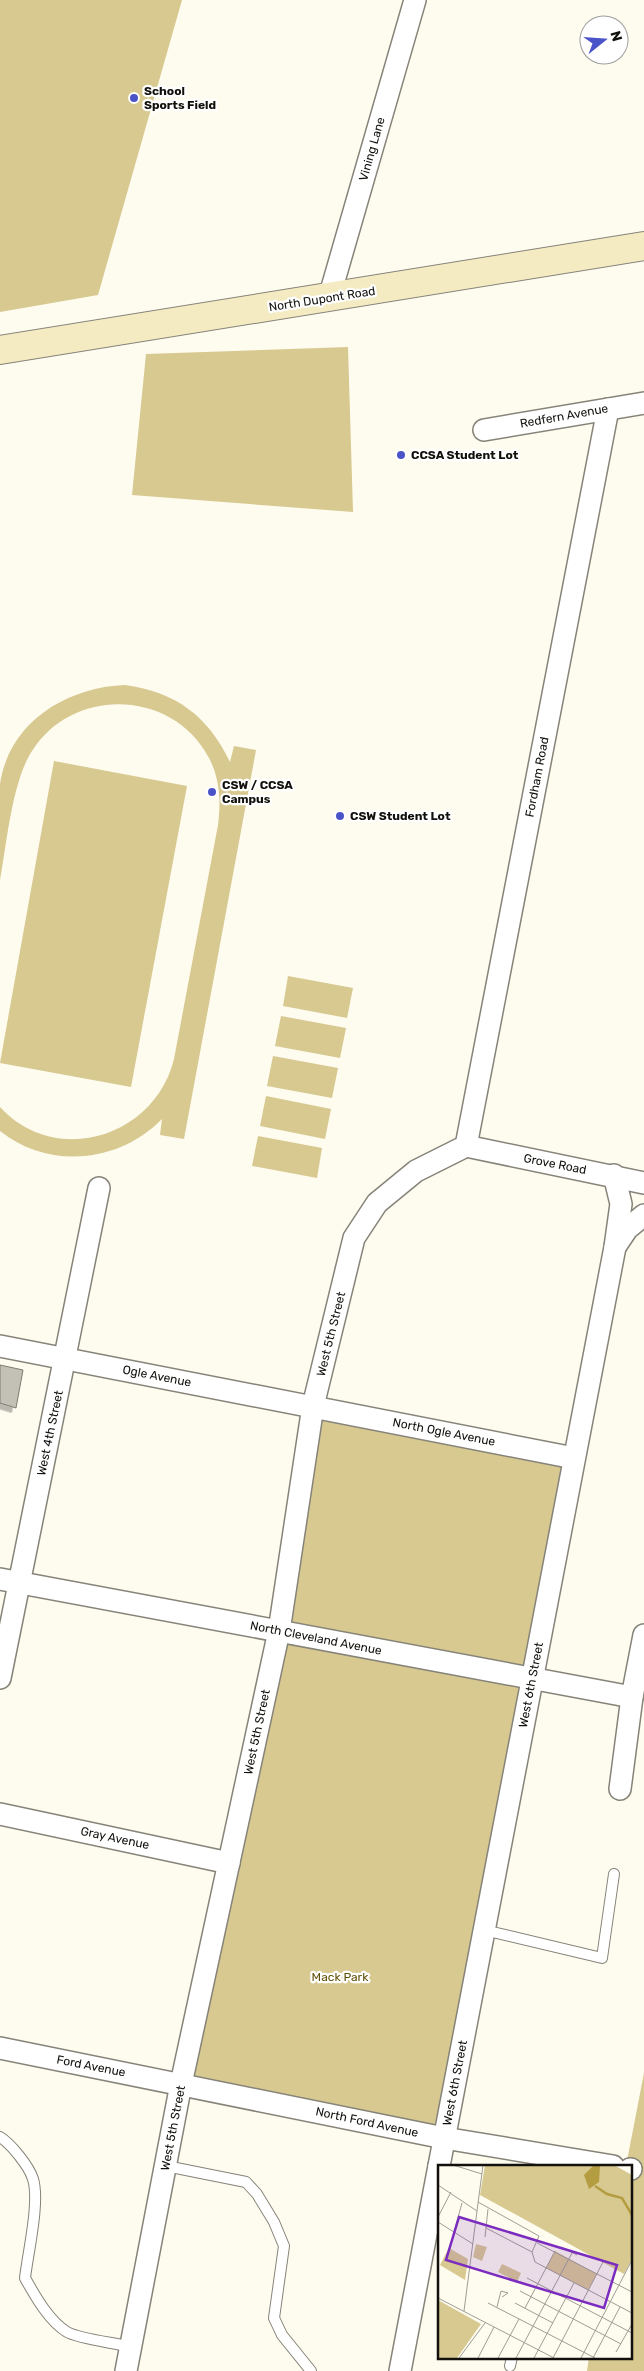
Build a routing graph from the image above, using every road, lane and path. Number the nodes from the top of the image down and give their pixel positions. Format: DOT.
graph roads {
  1 [pos="415,0"];
  2 [pos="644,246"];
  3 [pos="329,298"];
  4 [pos="0,350"];
  5 [pos="644,403"];
  6 [pos="608,409"];
  7 [pos="484,430"];
  8 [pos="466,1146"];
  9 [pos="614,1175"];
  10 [pos="644,1183"];
  11 [pos="99,1188"];
  12 [pos="644,1215"];
  13 [pos="615,1247"];
  14 [pos="0,1346"];
  15 [pos="65,1359"];
  16 [pos="313,1406"];
  17 [pos="574,1458"];
  18 [pos="9,1581"];
  19 [pos="279,1631"];
  20 [pos="644,1635"];
  21 [pos="0,1678"];
  22 [pos="532,1678"];
  23 [pos="632,1697"];
  24 [pos="620,1789"];
  25 [pos="0,1814"];
  26 [pos="229,1863"];
  27 [pos="614,1874"];
  28 [pos="484,1930"];
  29 [pos="0,2048"];
  30 [pos="182,2084"];
  31 [pos="0,2137"];
  32 [pos="444,2138"];
  33 [pos="553,2161"];
  34 [pos="439,2165"];
  35 [pos="594,2165"];
  36 [pos="166,2166"];
  37 [pos="438,2171"];
  38 [pos="131,2347"];
  39 [pos="126,2371"];
  40 [pos="311,2371"];
  41 [pos="400,2371"];
  1 -- 3 [label="street, Vining Lane"];
  2 -- 3 [label="main road, North Dupont Road"];
  3 -- 4 [label="main road, North Dupont Road"];
  5 -- 6 [label="street, Redfern Avenue"];
  6 -- 7 [label="street, Redfern Avenue"];
  6 -- 8 [label="street, Fordham Road"];
  8 -- 9 [label="street, Grove Road"];
  8 -- 16 [label="street, West 5th Street"];
  9 -- 10 [label="street, Grove Road"];
  9 -- 13 [label="street"];
  11 -- 15 [label="street, West 4th Street"];
  12 -- 13 [label="street, West 6th Street"];
  13 -- 17 [label="street, West 6th Street"];
  14 -- 15 [label="street, Ogle Avenue"];
  15 -- 16 [label="street, Ogle Avenue"];
  15 -- 18 [label="street, West 4th Street"];
  16 -- 17 [label="street, North Ogle Avenue"];
  16 -- 19 [label="street, West 5th Street"];
  17 -- 22 [label="street, West 6th Street"];
  18 -- 19 [label="street, North Cleveland Avenue"];
  18 -- 21 [label="street, West 4th Street"];
  19 -- 22 [label="street, North Cleveland Avenue"];
  19 -- 26 [label="street, West 5th Street"];
  20 -- 23 [label="street"];
  22 -- 23 [label="street, North Cleveland Avenue"];
  22 -- 28 [label="street, West 6th Street"];
  23 -- 24 [label="street"];
  25 -- 26 [label="street, Gray Avenue"];
  26 -- 30 [label="street, West 5th Street"];
  27 -- 28 [label="lane"];
  28 -- 32 [label="street, West 6th Street"];
  29 -- 30 [label="street, Ford Avenue"];
  30 -- 32 [label="street, North Ford Avenue"];
  30 -- 36 [label="street, West 5th Street"];
  31 -- 38 [label="lane"];
  32 -- 33 [label="street, North Ford Avenue"];
  32 -- 34 [label="street, West 6th Street"];
  33 -- 35 [label="street, North Ford Avenue"];
  36 -- 38 [label="street, West 5th Street"];
  36 -- 40 [label="lane"];
  37 -- 41 [label="street, West 6th Street"];
  38 -- 39 [label="street, West 5th Street"];
}
